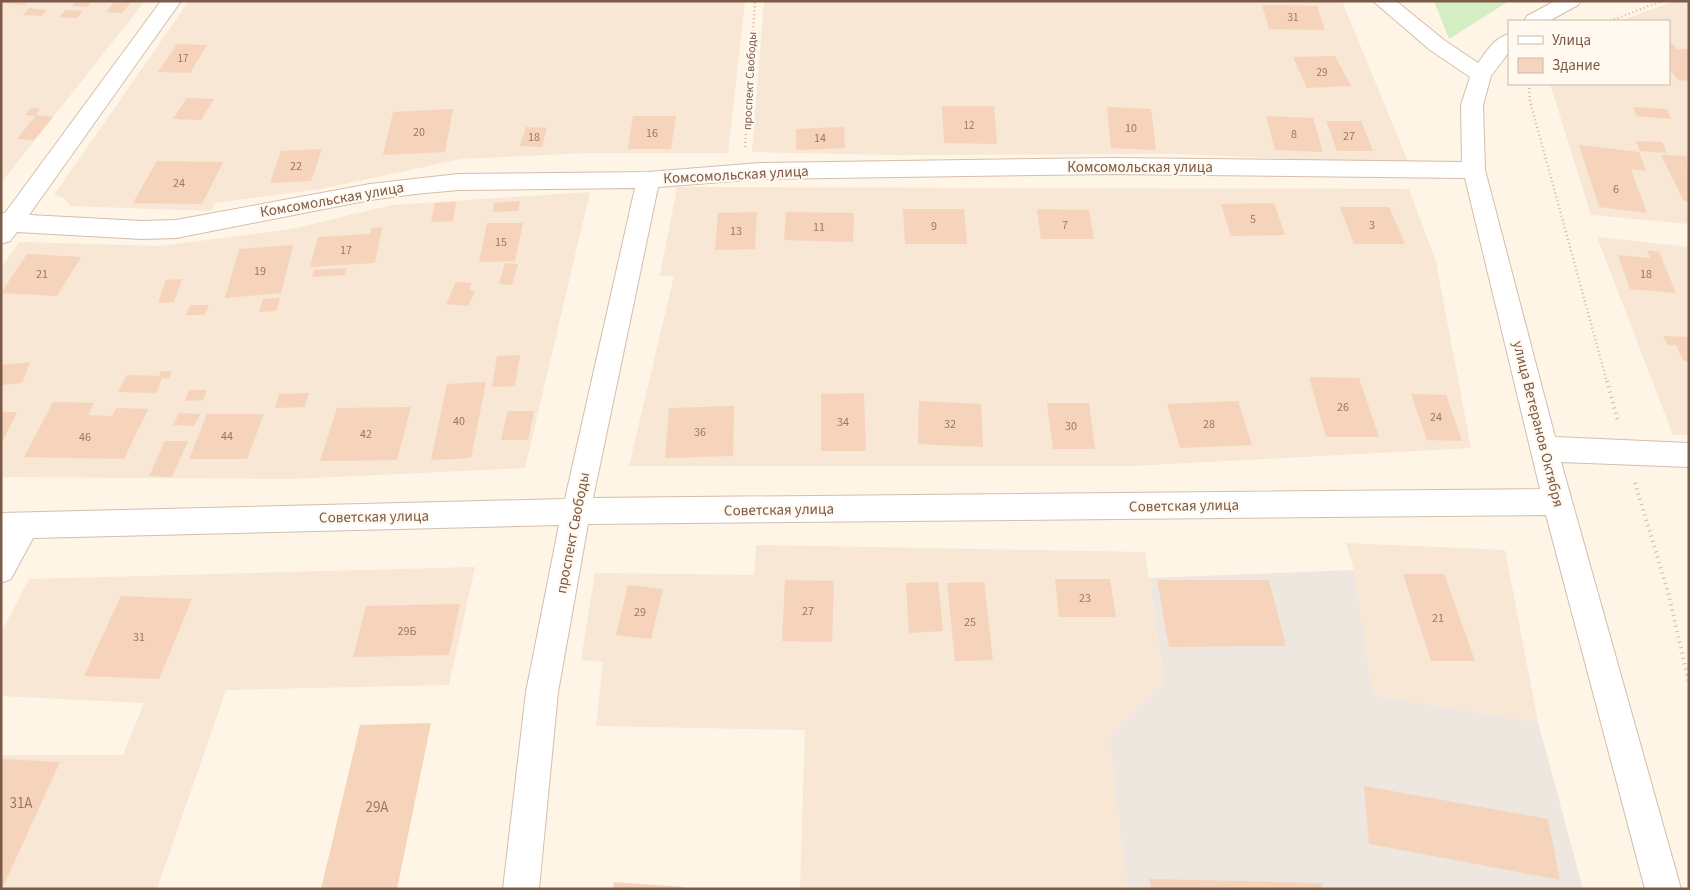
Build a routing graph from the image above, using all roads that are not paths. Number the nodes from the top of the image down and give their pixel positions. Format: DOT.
graph roads {
  1 [pos="171,1"];
  2 [pos="1383,1"];
  3 [pos="1571,1"];
  4 [pos="1536,20"];
  5 [pos="1508,42"];
  6 [pos="1481,75"];
  7 [pos="1474,170"];
  8 [pos="648,180"];
  9 [pos="4,227"];
  10 [pos="1544,449"];
  11 [pos="1689,455"];
  12 [pos="1557,502"];
  13 [pos="576,512"];
  14 [pos="13,526"];
  15 [pos="1,569"];
  16 [pos="521,889"];
  17 [pos="1662,889"];
  1 -- 9 [label="street"];
  2 -- 6 [label="street"];
  3 -- 4 [label="street"];
  5 -- 6 [label="street, улица Ветеранов Октября"];
  6 -- 7 [label="street, улица Ветеранов Октября"];
  7 -- 8 [label="street, Комсомольская улица"];
  7 -- 10 [label="street, улица Ветеранов Октября"];
  8 -- 9 [label="street, Комсомольская улица"];
  8 -- 13 [label="street, проспект Свободы"];
  10 -- 11 [label="street"];
  10 -- 12 [label="street, улица Ветеранов Октября"];
  12 -- 13 [label="street, Советская улица"];
  12 -- 17 [label="street, улица Ветеранов Октября"];
  13 -- 14 [label="street, Советская улица"];
  13 -- 16 [label="street, проспект Свободы"];
  14 -- 15 [label="street"];
}
